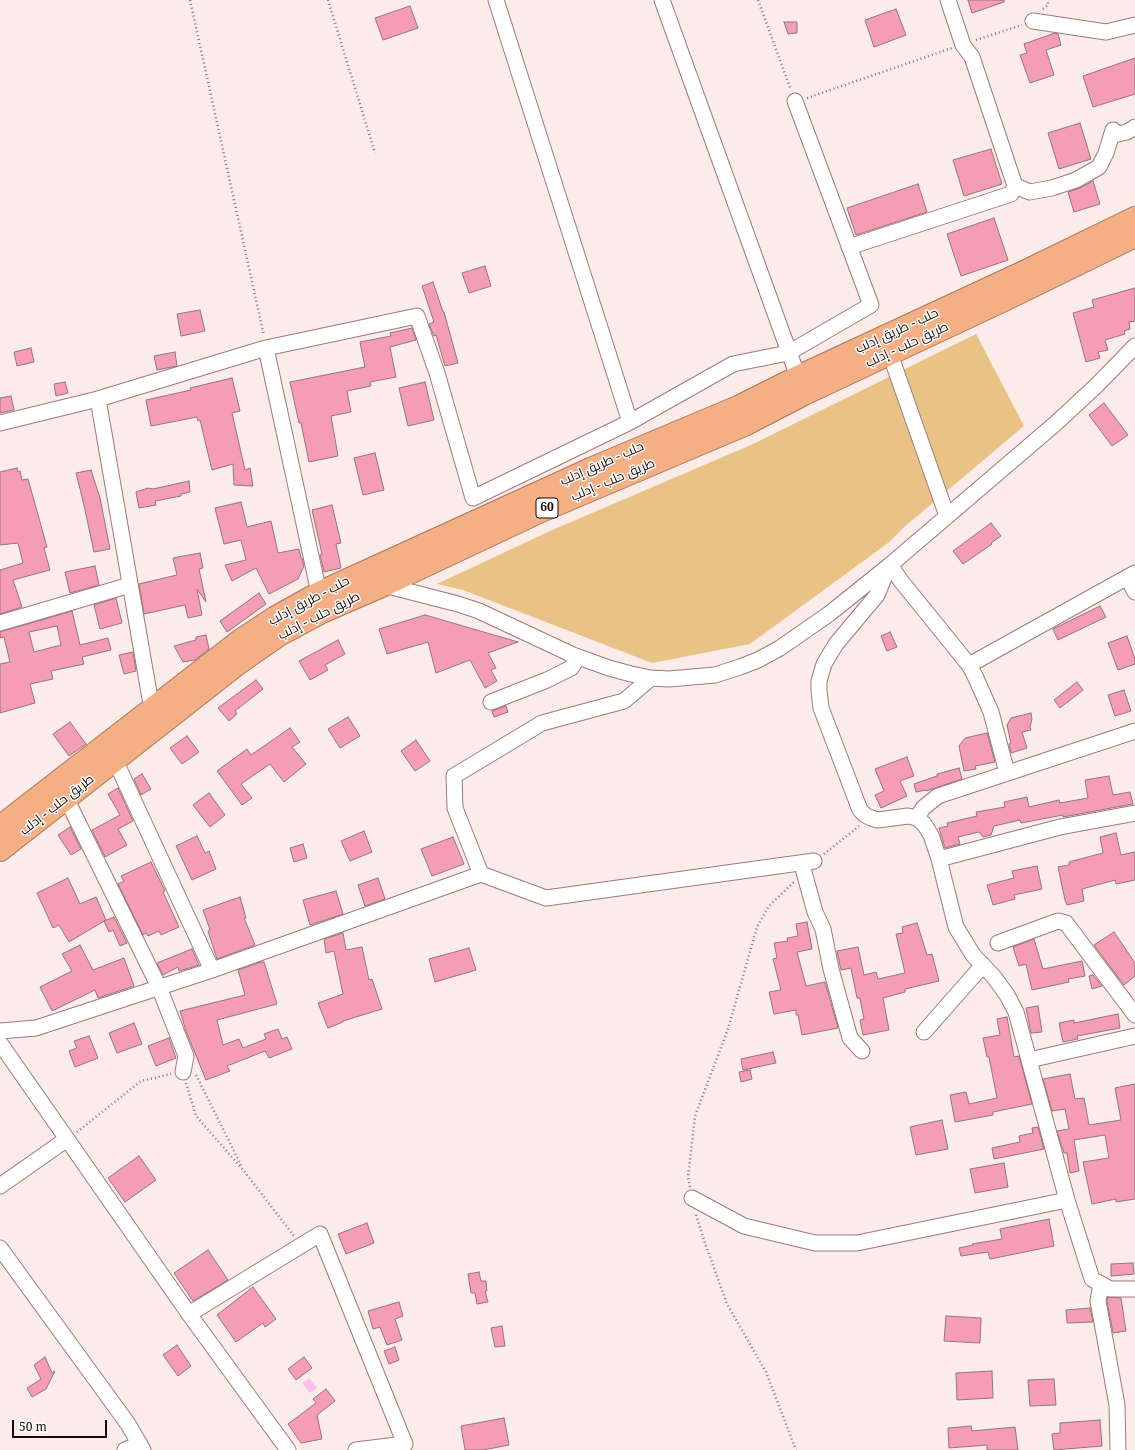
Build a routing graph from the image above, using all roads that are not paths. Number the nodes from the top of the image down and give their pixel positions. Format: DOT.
graph roads {
  1 [pos="496,0"];
  2 [pos="662,0"];
  3 [pos="948,0"];
  4 [pos="1033,21"];
  5 [pos="1135,25"];
  6 [pos="795,102"];
  7 [pos="1135,127"];
  8 [pos="1015,186"];
  9 [pos="1135,218"];
  10 [pos="1135,236"];
  11 [pos="850,247"];
  12 [pos="1135,346"];
  13 [pos="266,348"];
  14 [pos="788,353"];
  15 [pos="890,354"];
  16 [pos="798,377"];
  17 [pos="98,400"];
  18 [pos="630,422"];
  19 [pos="0,423"];
  20 [pos="947,516"];
  21 [pos="890,565"];
  22 [pos="1131,575"];
  23 [pos="130,585"];
  24 [pos="384,585"];
  25 [pos="1135,592"];
  26 [pos="319,593"];
  27 [pos="0,623"];
  28 [pos="580,657"];
  29 [pos="969,665"];
  30 [pos="651,678"];
  31 [pos="491,702"];
  32 [pos="152,710"];
  33 [pos="1135,731"];
  34 [pos="115,760"];
  35 [pos="1007,773"];
  36 [pos="66,798"];
  37 [pos="1135,813"];
  38 [pos="917,818"];
  39 [pos="0,827"];
  40 [pos="0,850"];
  41 [pos="939,859"];
  42 [pos="481,874"];
  43 [pos="998,943"];
  44 [pos="983,965"];
  45 [pos="212,970"];
  46 [pos="159,987"];
  47 [pos="1135,1015"];
  48 [pos="0,1032"];
  49 [pos="924,1032"];
  50 [pos="1135,1036"];
  51 [pos="0,1043"];
  52 [pos="862,1051"];
  53 [pos="1028,1060"];
  54 [pos="183,1072"];
  55 [pos="67,1139"];
  56 [pos="0,1186"];
  57 [pos="692,1198"];
  58 [pos="1067,1200"];
  59 [pos="0,1248"];
  60 [pos="1101,1284"];
  61 [pos="1135,1288"];
  62 [pos="189,1314"];
  63 [pos="141,1447"];
  64 [pos="125,1450"];
  65 [pos="288,1450"];
  66 [pos="356,1450"];
  67 [pos="1118,1450"];
  1 -- 18 [label="street"];
  2 -- 14 [label="street"];
  3 -- 8 [label="street"];
  4 -- 5 [label="street"];
  6 -- 11 [label="street"];
  7 -- 8 [label="street"];
  8 -- 11 [label="street"];
  9 -- 16 [label="highway, حلب - طريق إدلب / 60"];
  10 -- 15 [label="highway, طريق حلب - إدلب / 60"];
  11 -- 14 [label="street"];
  12 -- 20 [label="street"];
  13 -- 17 [label="street"];
  13 -- 18 [label="street"];
  13 -- 26 [label="street"];
  14 -- 16 [label="street"];
  14 -- 18 [label="street"];
  15 -- 20 [label="street"];
  15 -- 24 [label="highway, طريق حلب - إدلب / 60"];
  16 -- 26 [label="highway, حلب - طريق إدلب / 60"];
  17 -- 19 [label="street"];
  17 -- 23 [label="street"];
  20 -- 21 [label="street"];
  21 -- 29 [label="street"];
  21 -- 30 [label="street"];
  21 -- 38 [label="street"];
  22 -- 25 [label="street"];
  22 -- 29 [label="street"];
  23 -- 27 [label="street"];
  23 -- 32 [label="street"];
  24 -- 28 [label="street"];
  24 -- 34 [label="highway, طريق حلب - إدلب / 60"];
  26 -- 32 [label="highway, حلب - طريق إدلب / 60"];
  28 -- 30 [label="street"];
  28 -- 31 [label="street"];
  29 -- 35 [label="street"];
  30 -- 42 [label="street"];
  32 -- 39 [label="highway, حلب - طريق إدلب / 60"];
  33 -- 35 [label="street"];
  34 -- 36 [label="highway, طريق حلب - إدلب / 60"];
  34 -- 45 [label="street"];
  35 -- 38 [label="street"];
  36 -- 40 [label="highway, طريق حلب - إدلب / 60"];
  36 -- 46 [label="street"];
  37 -- 41 [label="street"];
  38 -- 41 [label="street"];
  41 -- 44 [label="street"];
  42 -- 45 [label="street"];
  42 -- 52 [label="street"];
  43 -- 47 [label="street"];
  44 -- 49 [label="street"];
  44 -- 53 [label="street"];
  45 -- 46 [label="street"];
  46 -- 48 [label="street"];
  46 -- 54 [label="street"];
  50 -- 53 [label="street"];
  51 -- 55 [label="street"];
  53 -- 58 [label="street"];
  55 -- 56 [label="street"];
  55 -- 62 [label="street"];
  57 -- 58 [label="street"];
  58 -- 60 [label="street"];
  59 -- 63 [label="street"];
  60 -- 61 [label="street"];
  60 -- 67 [label="street"];
  62 -- 65 [label="street"];
  62 -- 66 [label="street"];
  63 -- 64 [label="street"];
}
